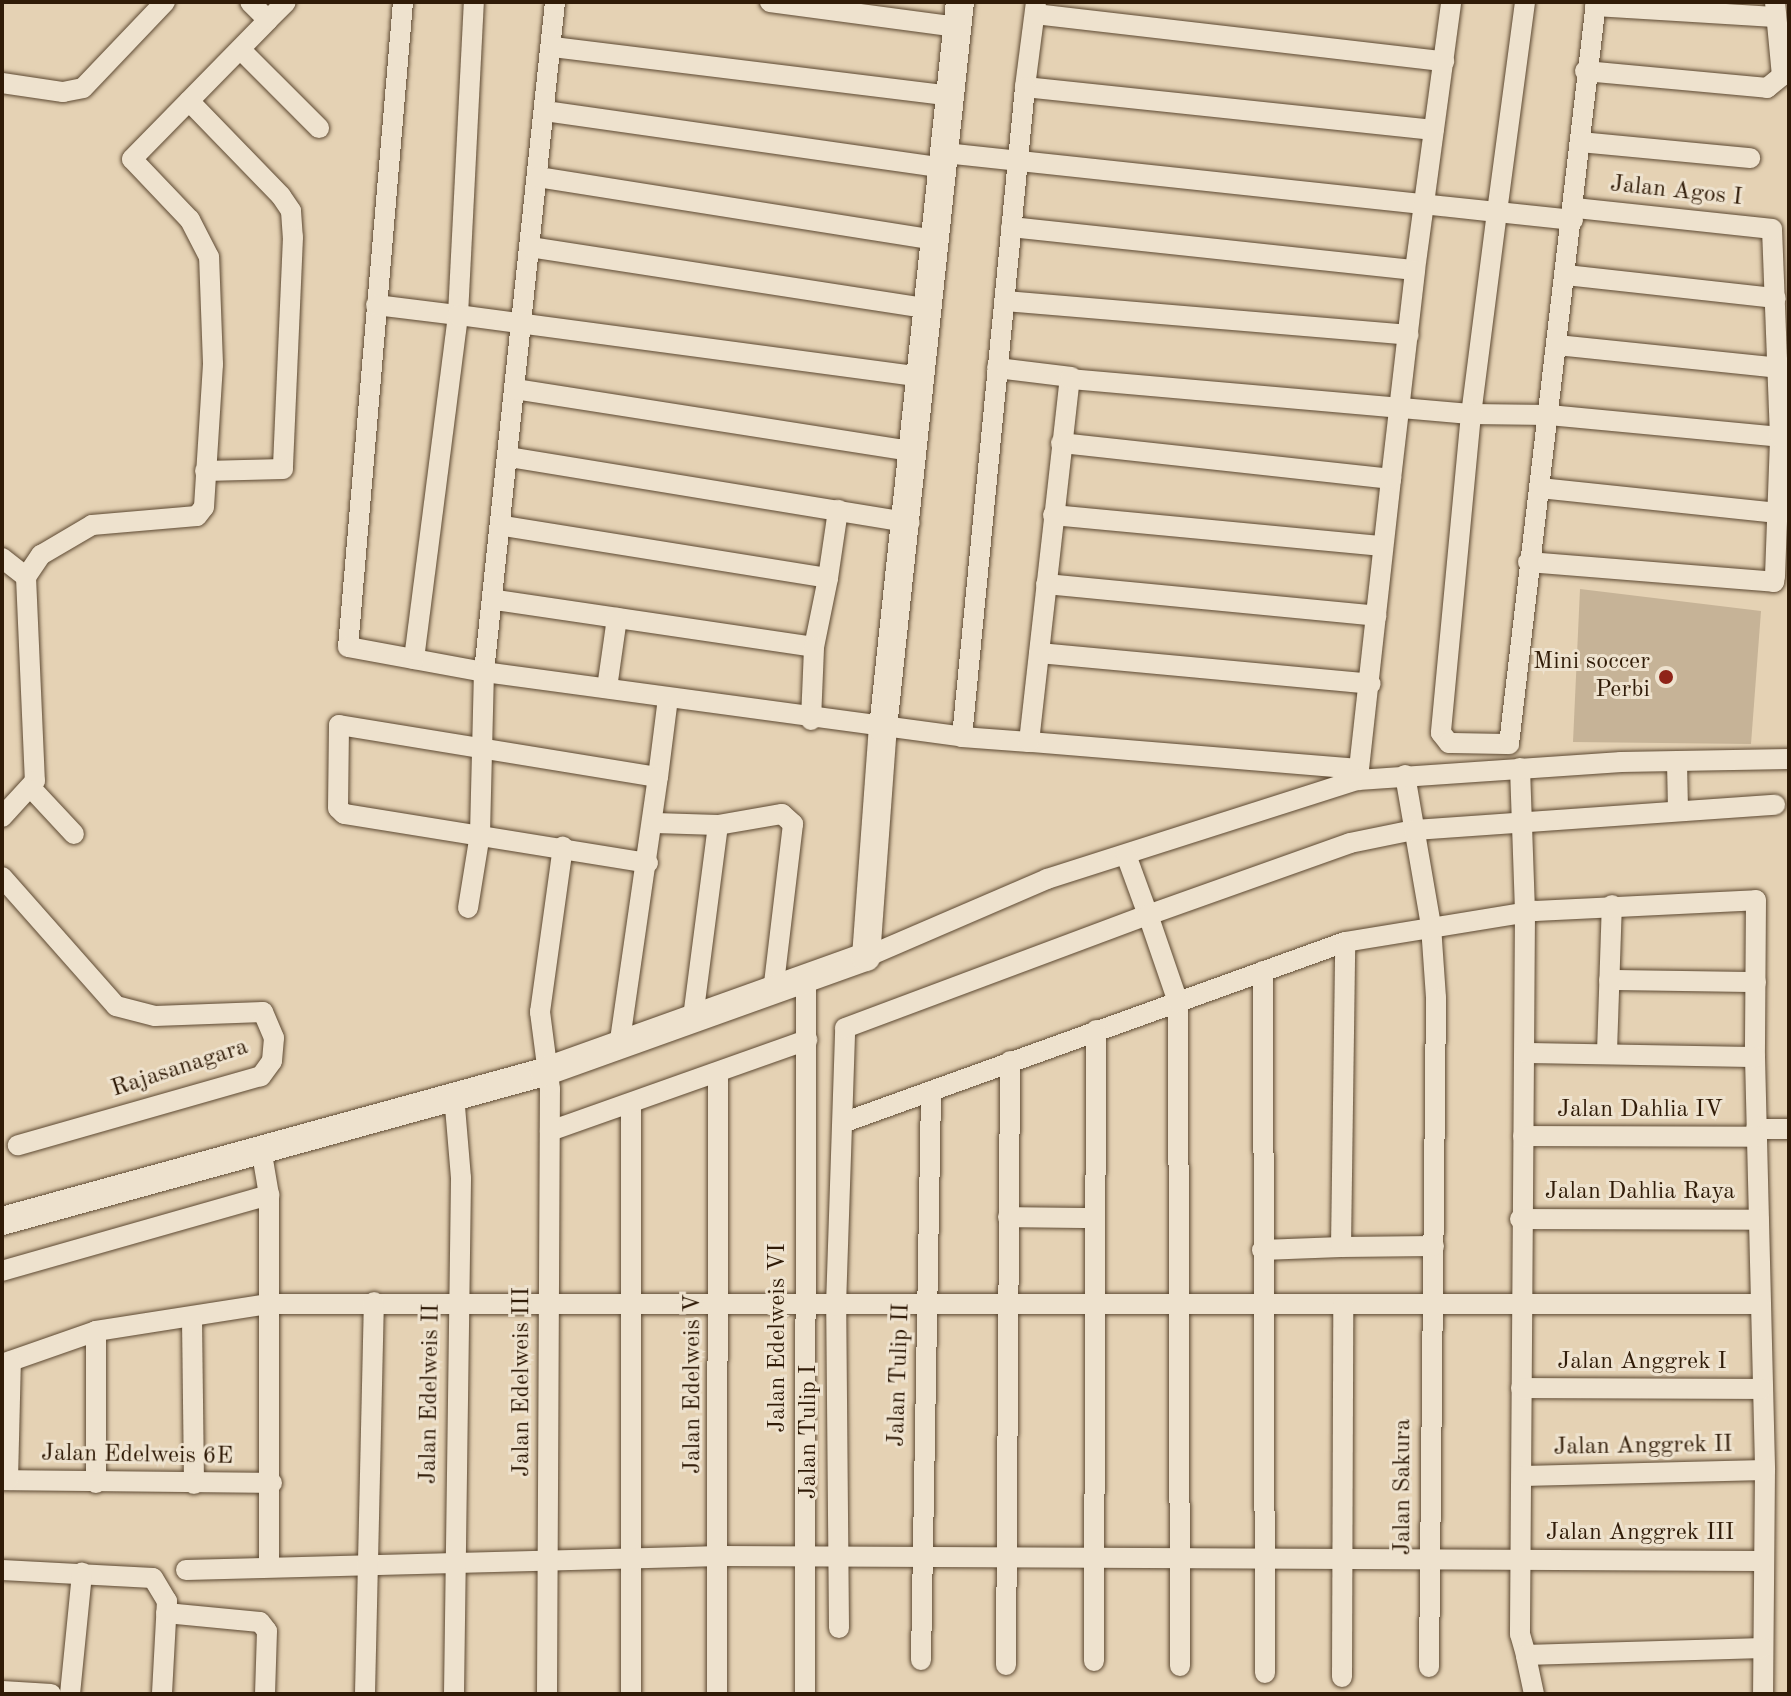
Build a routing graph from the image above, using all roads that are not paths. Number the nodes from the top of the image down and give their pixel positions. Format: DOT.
graph roads {
  1 [pos="250,2"];
  2 [pos="286,2"];
  3 [pos="403,2"];
  4 [pos="474,2"];
  5 [pos="555,2"];
  6 [pos="770,2"];
  7 [pos="1451,2"];
  8 [pos="1525,2"];
  9 [pos="1596,4"];
  10 [pos="153,6"];
  11 [pos="1036,8"];
  12 [pos="1775,10"];
  13 [pos="958,15"];
  14 [pos="268,20"];
  15 [pos="553,47"];
  16 [pos="242,51"];
  17 [pos="1444,61"];
  18 [pos="1585,71"];
  19 [pos="2,83"];
  20 [pos="1025,87"];
  21 [pos="951,96"];
  22 [pos="189,101"];
  23 [pos="545,111"];
  24 [pos="319,128"];
  25 [pos="1434,130"];
  26 [pos="1580,142"];
  27 [pos="1016,156"];
  28 [pos="1750,158"];
  29 [pos="945,160"];
  30 [pos="538,177"];
  31 [pos="1425,201"];
  32 [pos="1497,212"];
  33 [pos="1574,214"];
  34 [pos="1011,227"];
  35 [pos="936,240"];
  36 [pos="530,247"];
  37 [pos="1415,270"];
  38 [pos="1566,275"];
  39 [pos="1776,298"];
  40 [pos="1006,301"];
  41 [pos="376,305"];
  42 [pos="930,309"];
  43 [pos="458,315"];
  44 [pos="521,322"];
  45 [pos="1409,335"];
  46 [pos="1557,345"];
  47 [pos="997,368"];
  48 [pos="1778,368"];
  49 [pos="921,377"];
  50 [pos="1071,377"];
  51 [pos="515,389"];
  52 [pos="1397,410"];
  53 [pos="1471,414"];
  54 [pos="1549,415"];
  55 [pos="1780,437"];
  56 [pos="1061,443"];
  57 [pos="916,452"];
  58 [pos="509,457"];
  59 [pos="205,471"];
  60 [pos="1391,479"];
  61 [pos="1540,488"];
  62 [pos="838,510"];
  63 [pos="1778,513"];
  64 [pos="1053,515"];
  65 [pos="910,523"];
  66 [pos="503,526"];
  67 [pos="1383,546"];
  68 [pos="2,558"];
  69 [pos="1528,562"];
  70 [pos="26,577"];
  71 [pos="828,578"];
  72 [pos="1046,584"];
  73 [pos="496,600"];
  74 [pos="1376,616"];
  75 [pos="617,618"];
  76 [pos="814,647"];
  77 [pos="1039,653"];
  78 [pos="414,659"];
  79 [pos="484,672"];
  80 [pos="1371,684"];
  81 [pos="607,688"];
  82 [pos="668,698"];
  83 [pos="811,720"];
  84 [pos="883,728"];
  85 [pos="962,737"];
  86 [pos="1029,742"];
  87 [pos="485,748"];
  88 [pos="1786,759"];
  89 [pos="1677,762"];
  90 [pos="1520,768"];
  91 [pos="1358,774"];
  92 [pos="1405,775"];
  93 [pos="658,777"];
  94 [pos="33,790"];
  95 [pos="1775,805"];
  96 [pos="1678,811"];
  97 [pos="2,817"];
  98 [pos="1522,820"];
  99 [pos="655,823"];
  100 [pos="718,825"];
  101 [pos="1414,830"];
  102 [pos="74,834"];
  103 [pos="480,834"];
  104 [pos="563,847"];
  105 [pos="1128,861"];
  106 [pos="648,863"];
  107 [pos="2,877"];
  108 [pos="1612,905"];
  109 [pos="468,908"];
  110 [pos="1146,909"];
  111 [pos="1525,912"];
  112 [pos="1431,926"];
  113 [pos="1345,942"];
  114 [pos="866,957"];
  115 [pos="1263,971"];
  116 [pos="1609,980"];
  117 [pos="1756,982"];
  118 [pos="807,988"];
  119 [pos="773,991"];
  120 [pos="1178,1002"];
  121 [pos="693,1018"];
  122 [pos="1096,1030"];
  123 [pos="807,1035"];
  124 [pos="619,1047"];
  125 [pos="1607,1052"];
  126 [pos="1525,1053"];
  127 [pos="1755,1057"];
  128 [pos="1010,1061"];
  129 [pos="718,1074"];
  130 [pos="547,1080"];
  131 [pos="931,1091"];
  132 [pos="631,1105"];
  133 [pos="455,1108"];
  134 [pos="845,1122"];
  135 [pos="550,1126"];
  136 [pos="1789,1129"];
  137 [pos="1757,1133"];
  138 [pos="1523,1136"];
  139 [pos="18,1145"];
  140 [pos="261,1148"];
  141 [pos="269,1195"];
  142 [pos="1008,1217"];
  143 [pos="1094,1218"];
  144 [pos="1520,1219"];
  145 [pos="1759,1220"];
  146 [pos="2,1221"];
  147 [pos="1434,1246"];
  148 [pos="1341,1247"];
  149 [pos="1262,1250"];
  150 [pos="2,1271"];
  151 [pos="374,1302"];
  152 [pos="458,1303"];
  153 [pos="269,1304"];
  154 [pos="1758,1304"];
  155 [pos="549,1305"];
  156 [pos="929,1305"];
  157 [pos="1181,1305"];
  158 [pos="1343,1305"];
  159 [pos="632,1306"];
  160 [pos="720,1306"];
  161 [pos="821,1306"];
  162 [pos="1431,1306"];
  163 [pos="1522,1306"];
  164 [pos="1008,1307"];
  165 [pos="1260,1307"];
  166 [pos="1095,1308"];
  167 [pos="192,1319"];
  168 [pos="96,1331"];
  169 [pos="6,1362"];
  170 [pos="1521,1388"];
  171 [pos="1762,1389"];
  172 [pos="1765,1470"];
  173 [pos="1523,1476"];
  174 [pos="5,1480"];
  175 [pos="96,1483"];
  176 [pos="272,1483"];
  177 [pos="194,1484"];
  178 [pos="720,1556"];
  179 [pos="1092,1556"];
  180 [pos="1344,1556"];
  181 [pos="1182,1557"];
  182 [pos="1264,1557"];
  183 [pos="548,1558"];
  184 [pos="633,1558"];
  185 [pos="1006,1558"];
  186 [pos="1429,1558"];
  187 [pos="456,1559"];
  188 [pos="820,1559"];
  189 [pos="1520,1559"];
  190 [pos="921,1560"];
  191 [pos="366,1561"];
  192 [pos="1761,1561"];
  193 [pos="269,1567"];
  194 [pos="2,1570"];
  195 [pos="186,1570"];
  196 [pos="82,1573"];
  197 [pos="166,1613"];
  198 [pos="839,1628"];
  199 [pos="1762,1648"];
  200 [pos="1526,1655"];
  201 [pos="921,1660"];
  202 [pos="1094,1661"];
  203 [pos="1006,1665"];
  204 [pos="1180,1666"];
  205 [pos="1429,1667"];
  206 [pos="1265,1673"];
  207 [pos="1342,1677"];
  208 [pos="2,1691"];
  209 [pos="51,1694"];
  210 [pos="70,1694"];
  211 [pos="162,1694"];
  212 [pos="265,1694"];
  213 [pos="365,1694"];
  214 [pos="454,1694"];
  215 [pos="547,1694"];
  216 [pos="631,1694"];
  217 [pos="717,1694"];
  218 [pos="805,1694"];
  219 [pos="1534,1694"];
  220 [pos="1763,1694"];
  1 -- 14 [label="street"];
  2 -- 14 [label="street"];
  3 -- 41 [label="street"];
  4 -- 43 [label="street"];
  5 -- 15 [label="street"];
  6 -- 13 [label="street"];
  7 -- 17 [label="street"];
  8 -- 32 [label="street"];
  9 -- 12 [label="street"];
  9 -- 18 [label="street"];
  10 -- 19 [label="street"];
  11 -- 17 [label="street"];
  11 -- 20 [label="street"];
  12 -- 18 [label="street"];
  13 -- 21 [label="street"];
  14 -- 16 [label="street"];
  15 -- 21 [label="street"];
  15 -- 23 [label="street"];
  16 -- 22 [label="street"];
  16 -- 24 [label="street"];
  17 -- 25 [label="street"];
  18 -- 26 [label="street"];
  20 -- 25 [label="street"];
  20 -- 27 [label="street"];
  21 -- 29 [label="street"];
  22 -- 59 [label="street"];
  22 -- 59 [label="street"];
  23 -- 29 [label="street, Jalan Agos I"];
  23 -- 30 [label="street"];
  25 -- 31 [label="street"];
  26 -- 28 [label="street"];
  26 -- 33 [label="street"];
  27 -- 29 [label="street, Jalan Agos I"];
  27 -- 31 [label="street, Jalan Agos I"];
  27 -- 34 [label="street"];
  29 -- 35 [label="street"];
  30 -- 35 [label="street"];
  30 -- 36 [label="street"];
  31 -- 32 [label="street, Jalan Agos I"];
  31 -- 37 [label="street"];
  32 -- 33 [label="street, Jalan Agos I"];
  32 -- 53 [label="street"];
  33 -- 38 [label="street"];
  33 -- 39 [label="street, Jalan Agos I"];
  34 -- 37 [label="street"];
  34 -- 40 [label="street"];
  35 -- 42 [label="street"];
  36 -- 42 [label="street"];
  36 -- 44 [label="street"];
  37 -- 45 [label="street"];
  38 -- 39 [label="street"];
  38 -- 46 [label="street"];
  39 -- 48 [label="street"];
  40 -- 45 [label="street"];
  40 -- 47 [label="street"];
  41 -- 43 [label="street"];
  41 -- 78 [label="street"];
  42 -- 49 [label="street"];
  43 -- 44 [label="street"];
  43 -- 78 [label="street"];
  44 -- 49 [label="street"];
  44 -- 51 [label="street"];
  45 -- 52 [label="street"];
  46 -- 48 [label="street"];
  46 -- 54 [label="street"];
  47 -- 50 [label="street"];
  47 -- 85 [label="street"];
  48 -- 55 [label="street"];
  49 -- 57 [label="street"];
  50 -- 52 [label="street"];
  50 -- 56 [label="street"];
  51 -- 57 [label="street"];
  51 -- 58 [label="street"];
  52 -- 53 [label="street"];
  52 -- 60 [label="street"];
  53 -- 54 [label="street"];
  53 -- 69 [label="street"];
  54 -- 55 [label="street"];
  54 -- 61 [label="street"];
  55 -- 63 [label="street"];
  56 -- 60 [label="street"];
  56 -- 64 [label="street"];
  57 -- 65 [label="street"];
  58 -- 62 [label="street"];
  58 -- 66 [label="street"];
  59 -- 70 [label="street"];
  60 -- 67 [label="street"];
  61 -- 63 [label="street"];
  61 -- 69 [label="street"];
  62 -- 65 [label="street"];
  62 -- 71 [label="street"];
  63 -- 69 [label="street"];
  64 -- 67 [label="street"];
  64 -- 72 [label="street"];
  65 -- 84 [label="street"];
  66 -- 71 [label="street"];
  66 -- 73 [label="street"];
  67 -- 74 [label="street"];
  68 -- 70 [label="street"];
  70 -- 94 [label="street"];
  71 -- 76 [label="street"];
  72 -- 74 [label="street"];
  72 -- 77 [label="street"];
  73 -- 75 [label="street"];
  73 -- 79 [label="street"];
  74 -- 80 [label="street"];
  75 -- 76 [label="street"];
  75 -- 81 [label="street"];
  76 -- 83 [label="street"];
  77 -- 80 [label="street"];
  77 -- 86 [label="street"];
  78 -- 79 [label="street"];
  79 -- 81 [label="street"];
  79 -- 87 [label="street"];
  80 -- 91 [label="street"];
  81 -- 82 [label="street"];
  82 -- 83 [label="street"];
  82 -- 93 [label="street"];
  83 -- 84 [label="street"];
  84 -- 85 [label="street"];
  84 -- 114 [label="street"];
  85 -- 86 [label="street"];
  86 -- 91 [label="street"];
  87 -- 93 [label="street"];
  87 -- 103 [label="street"];
  87 -- 103 [label="street"];
  88 -- 89 [label="street"];
  89 -- 90 [label="street"];
  89 -- 96 [label="street"];
  90 -- 92 [label="street"];
  90 -- 98 [label="street"];
  91 -- 92 [label="street"];
  91 -- 105 [label="street"];
  92 -- 101 [label="street, Jalan Sakura"];
  93 -- 99 [label="street"];
  94 -- 97 [label="street"];
  94 -- 102 [label="street"];
  95 -- 96 [label="street"];
  96 -- 98 [label="street"];
  98 -- 101 [label="street"];
  98 -- 111 [label="street"];
  99 -- 100 [label="street"];
  99 -- 106 [label="street"];
  100 -- 119 [label="street"];
  100 -- 121 [label="street"];
  101 -- 110 [label="street"];
  101 -- 112 [label="street, Jalan Sakura"];
  103 -- 104 [label="street"];
  103 -- 109 [label="street"];
  104 -- 106 [label="street"];
  104 -- 130 [label="street, Jalan Edelweis III"];
  105 -- 110 [label="street"];
  105 -- 114 [label="street"];
  106 -- 124 [label="street"];
  107 -- 139 [label="street, Rajasanagara"];
  108 -- 111 [label="street"];
  108 -- 116 [label="street"];
  108 -- 117 [label="street"];
  110 -- 120 [label="street"];
  110 -- 134 [label="street"];
  111 -- 112 [label="street"];
  111 -- 126 [label="street"];
  112 -- 113 [label="street"];
  112 -- 147 [label="street, Jalan Sakura"];
  113 -- 115 [label="street"];
  113 -- 148 [label="street"];
  114 -- 118 [label="street"];
  115 -- 120 [label="street"];
  115 -- 149 [label="street"];
  116 -- 117 [label="street"];
  116 -- 125 [label="street"];
  117 -- 127 [label="street"];
  118 -- 119 [label="street"];
  118 -- 123 [label="street, Jalan Edelweis VI"];
  119 -- 121 [label="street"];
  120 -- 122 [label="street"];
  120 -- 157 [label="street"];
  121 -- 124 [label="street"];
  122 -- 128 [label="street"];
  122 -- 143 [label="street"];
  123 -- 129 [label="street"];
  123 -- 161 [label="street, Jalan Edelweis VI"];
  124 -- 130 [label="street"];
  125 -- 126 [label="street"];
  125 -- 127 [label="street"];
  126 -- 138 [label="street"];
  127 -- 137 [label="street"];
  128 -- 131 [label="street"];
  128 -- 142 [label="street"];
  129 -- 132 [label="street"];
  129 -- 160 [label="street, Jalan Edelweis V"];
  130 -- 133 [label="street"];
  130 -- 135 [label="street, Jalan Edelweis III"];
  131 -- 134 [label="street"];
  131 -- 156 [label="street, Jalan Tulip II"];
  132 -- 135 [label="street"];
  132 -- 159 [label="street"];
  133 -- 140 [label="street"];
  133 -- 152 [label="street, Jalan Edelweis II"];
  134 -- 161 [label="street"];
  135 -- 155 [label="street, Jalan Edelweis III"];
  136 -- 137 [label="street, Jalan Dahlia IV"];
  137 -- 138 [label="street, Jalan Dahlia IV"];
  137 -- 145 [label="street"];
  138 -- 144 [label="street"];
  140 -- 141 [label="street"];
  140 -- 146 [label="street"];
  141 -- 150 [label="street"];
  141 -- 153 [label="street"];
  142 -- 143 [label="street"];
  142 -- 164 [label="street"];
  143 -- 166 [label="street"];
  144 -- 145 [label="street, Jalan Dahlia Raya"];
  144 -- 163 [label="street"];
  145 -- 154 [label="street"];
  147 -- 148 [label="street"];
  147 -- 162 [label="street, Jalan Sakura"];
  148 -- 149 [label="street"];
  149 -- 165 [label="street"];
  151 -- 152 [label="street"];
  151 -- 153 [label="street"];
  151 -- 191 [label="street"];
  152 -- 155 [label="street"];
  152 -- 187 [label="street, Jalan Edelweis II"];
  153 -- 167 [label="street"];
  153 -- 176 [label="street"];
  154 -- 163 [label="street"];
  154 -- 171 [label="street"];
  155 -- 159 [label="street"];
  155 -- 183 [label="street, Jalan Edelweis III"];
  156 -- 161 [label="street"];
  156 -- 164 [label="street"];
  156 -- 190 [label="street, Jalan Tulip II"];
  157 -- 165 [label="street"];
  157 -- 166 [label="street"];
  157 -- 181 [label="street"];
  158 -- 162 [label="street"];
  158 -- 165 [label="street"];
  158 -- 180 [label="street"];
  159 -- 160 [label="street"];
  159 -- 184 [label="street"];
  160 -- 161 [label="street"];
  160 -- 178 [label="street, Jalan Edelweis V"];
  161 -- 188 [label="street, Jalan Tulip I"];
  161 -- 188 [label="street, Jalan Edelweis VI"];
  162 -- 163 [label="street"];
  162 -- 186 [label="street, Jalan Sakura"];
  163 -- 170 [label="street"];
  164 -- 166 [label="street"];
  164 -- 185 [label="street"];
  165 -- 182 [label="street"];
  166 -- 179 [label="street"];
  167 -- 168 [label="street"];
  167 -- 177 [label="street"];
  168 -- 169 [label="street"];
  168 -- 175 [label="street"];
  169 -- 174 [label="street"];
  170 -- 171 [label="street, Jalan Anggrek I"];
  170 -- 173 [label="street"];
  171 -- 172 [label="street"];
  172 -- 173 [label="street, Jalan Anggrek II"];
  172 -- 192 [label="street"];
  173 -- 189 [label="street"];
  174 -- 175 [label="street, Jalan Edelweis 6E"];
  175 -- 177 [label="street, Jalan Edelweis 6E"];
  176 -- 177 [label="street, Jalan Edelweis 6E"];
  176 -- 193 [label="street"];
  178 -- 184 [label="street, Jalan Anggrek III"];
  178 -- 188 [label="street, Jalan Anggrek III"];
  178 -- 217 [label="street, Jalan Edelweis V"];
  179 -- 181 [label="street, Jalan Anggrek III"];
  179 -- 185 [label="street, Jalan Anggrek III"];
  179 -- 202 [label="street"];
  180 -- 182 [label="street, Jalan Anggrek III"];
  180 -- 186 [label="street, Jalan Anggrek III"];
  180 -- 207 [label="street"];
  181 -- 182 [label="street, Jalan Anggrek III"];
  181 -- 204 [label="street"];
  182 -- 206 [label="street"];
  183 -- 184 [label="street, Jalan Anggrek III"];
  183 -- 187 [label="street, Jalan Anggrek III"];
  183 -- 215 [label="street, Jalan Edelweis III"];
  184 -- 216 [label="street"];
  185 -- 190 [label="street, Jalan Anggrek III"];
  185 -- 203 [label="street"];
  186 -- 189 [label="street, Jalan Anggrek III"];
  186 -- 205 [label="street, Jalan Sakura"];
  187 -- 191 [label="street, Jalan Anggrek III"];
  187 -- 214 [label="street, Jalan Edelweis II"];
  188 -- 190 [label="street, Jalan Anggrek III"];
  188 -- 198 [label="street"];
  188 -- 218 [label="street, Jalan Edelweis VI"];
  189 -- 192 [label="street, Jalan Anggrek III"];
  189 -- 200 [label="street"];
  190 -- 201 [label="street, Jalan Tulip II"];
  191 -- 193 [label="street, Jalan Anggrek III"];
  191 -- 213 [label="street"];
  192 -- 199 [label="street"];
  193 -- 195 [label="street, Jalan Anggrek III"];
  194 -- 196 [label="street"];
  196 -- 197 [label="street"];
  196 -- 210 [label="street"];
  197 -- 211 [label="street"];
  197 -- 212 [label="street"];
  199 -- 200 [label="street"];
  199 -- 220 [label="street"];
  200 -- 219 [label="street"];
  208 -- 209 [label="street"];
}
